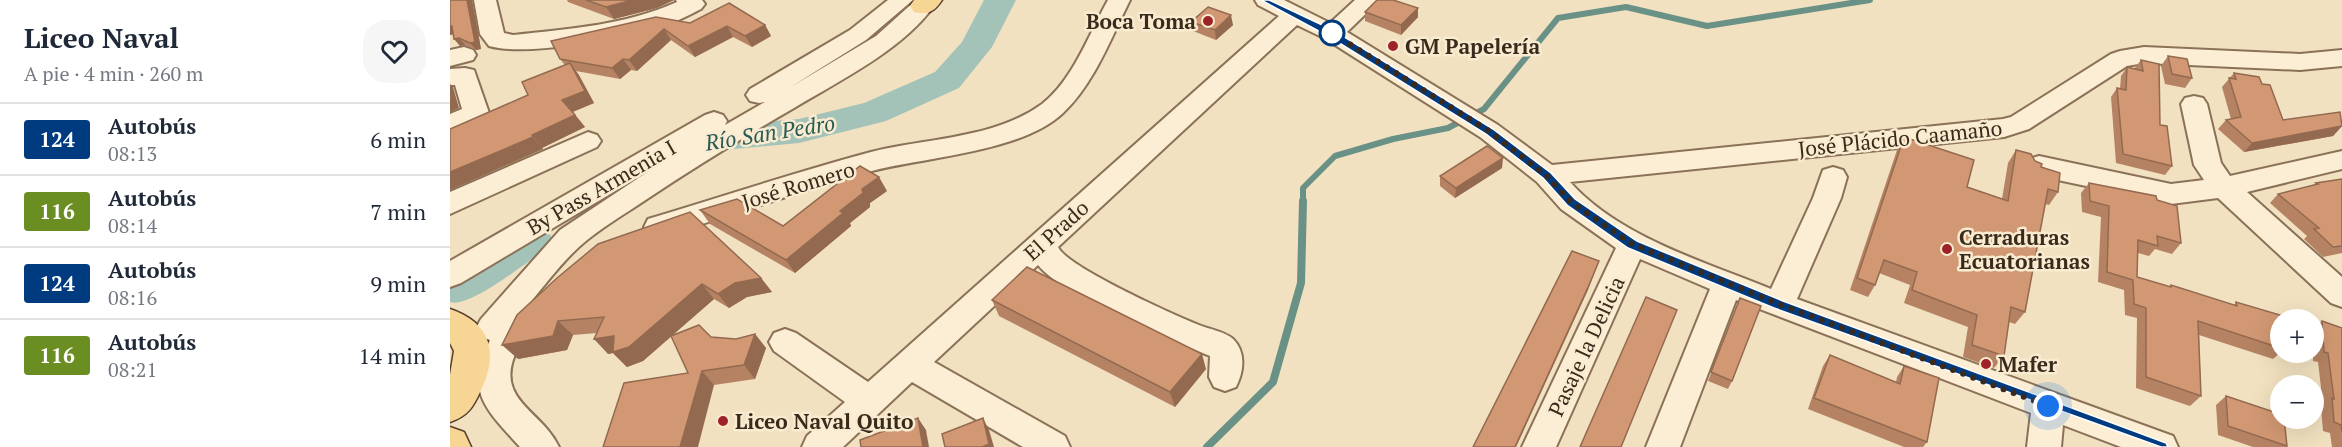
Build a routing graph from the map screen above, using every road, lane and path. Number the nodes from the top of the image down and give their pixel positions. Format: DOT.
graph roads {
  1 [pos="485,0"];
  2 [pos="687,0"];
  3 [pos="1119,0"];
  4 [pos="1266,0"];
  5 [pos="1370,0"];
  6 [pos="920,2"];
  7 [pos="1294,15"];
  8 [pos="1332,33"];
  9 [pos="2342,58"];
  10 [pos="450,77"];
  11 [pos="2194,104"];
  12 [pos="450,124"];
  13 [pos="588,141"];
  14 [pos="2342,160"];
  15 [pos="2039,166"];
  16 [pos="1547,176"];
  17 [pos="1833,177"];
  18 [pos="2224,187"];
  19 [pos="450,204"];
  20 [pos="636,234"];
  21 [pos="1042,242"];
  22 [pos="1632,244"];
  23 [pos="584,260"];
  24 [pos="450,275"];
  25 [pos="1728,283"];
  26 [pos="2340,290"];
  27 [pos="1779,304"];
  28 [pos="450,324"];
  29 [pos="785,342"];
  30 [pos="474,352"];
  31 [pos="909,364"];
  32 [pos="1226,377"];
  33 [pos="869,401"];
  34 [pos="450,406"];
  35 [pos="2048,406"];
  36 [pos="542,447"];
  37 [pos="819,447"];
  38 [pos="1053,447"];
  39 [pos="1539,447"];
  40 [pos="1663,447"];
  41 [pos="2044,447"];
  42 [pos="2161,447"];
  1 -- 2 [label="street"];
  3 -- 20 [label="street, José Romero"];
  4 -- 7 [label="street"];
  5 -- 8 [label="street"];
  6 -- 24 [label="street, By Pass Armenia I"];
  6 -- 30 [label="street, By Pass Armenia I"];
  7 -- 8 [label="street"];
  7 -- 21 [label="street, El Prado"];
  8 -- 16 [label="street"];
  9 -- 16 [label="street, José Plácido Caamaño"];
  10 -- 12 [label="street"];
  11 -- 18 [label="street"];
  13 -- 19 [label="street"];
  14 -- 18 [label="street"];
  15 -- 18 [label="street"];
  16 -- 22 [label="street"];
  17 -- 27 [label="street"];
  18 -- 26 [label="street"];
  21 -- 31 [label="street, El Prado"];
  21 -- 32 [label="street"];
  22 -- 25 [label="street"];
  22 -- 39 [label="street, Pasaje la Delicia"];
  23 -- 36 [label="street"];
  25 -- 27 [label="street"];
  25 -- 40 [label="street"];
  27 -- 35 [label="street"];
  28 -- 30 [label="main road"];
  29 -- 33 [label="street"];
  30 -- 34 [label="main road"];
  31 -- 33 [label="street, El Prado"];
  31 -- 38 [label="street"];
  33 -- 37 [label="street, El Prado"];
  35 -- 41 [label="street"];
  35 -- 42 [label="street"];
}
